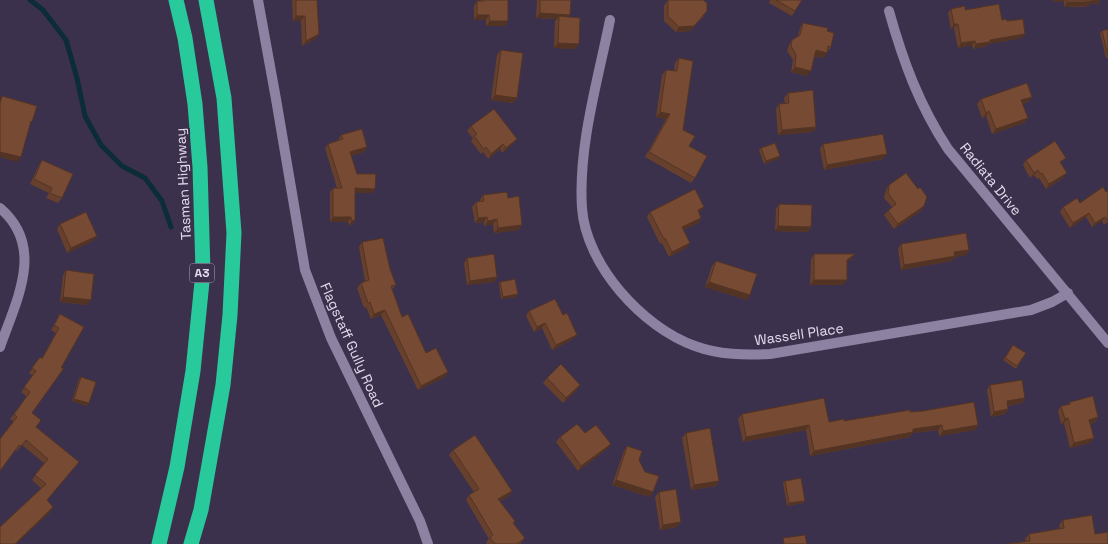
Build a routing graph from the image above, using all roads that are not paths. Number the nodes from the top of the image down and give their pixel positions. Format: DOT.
graph roads {
  1 [pos="176,0"];
  2 [pos="206,0"];
  3 [pos="258,0"];
  4 [pos="889,11"];
  5 [pos="610,20"];
  6 [pos="0,208"];
  7 [pos="1068,294"];
  8 [pos="1108,343"];
  9 [pos="0,347"];
  10 [pos="159,544"];
  11 [pos="191,544"];
  12 [pos="428,544"];
  1 -- 10 [label="highway, Tasman Highway / A3"];
  2 -- 11 [label="highway, A3"];
  3 -- 12 [label="street, Flagstaff Gully Road"];
  4 -- 7 [label="street, Radiata Drive"];
  5 -- 7 [label="street, Wassell Place"];
  6 -- 9 [label="street"];
  7 -- 8 [label="street, Radiata Drive"];
}
